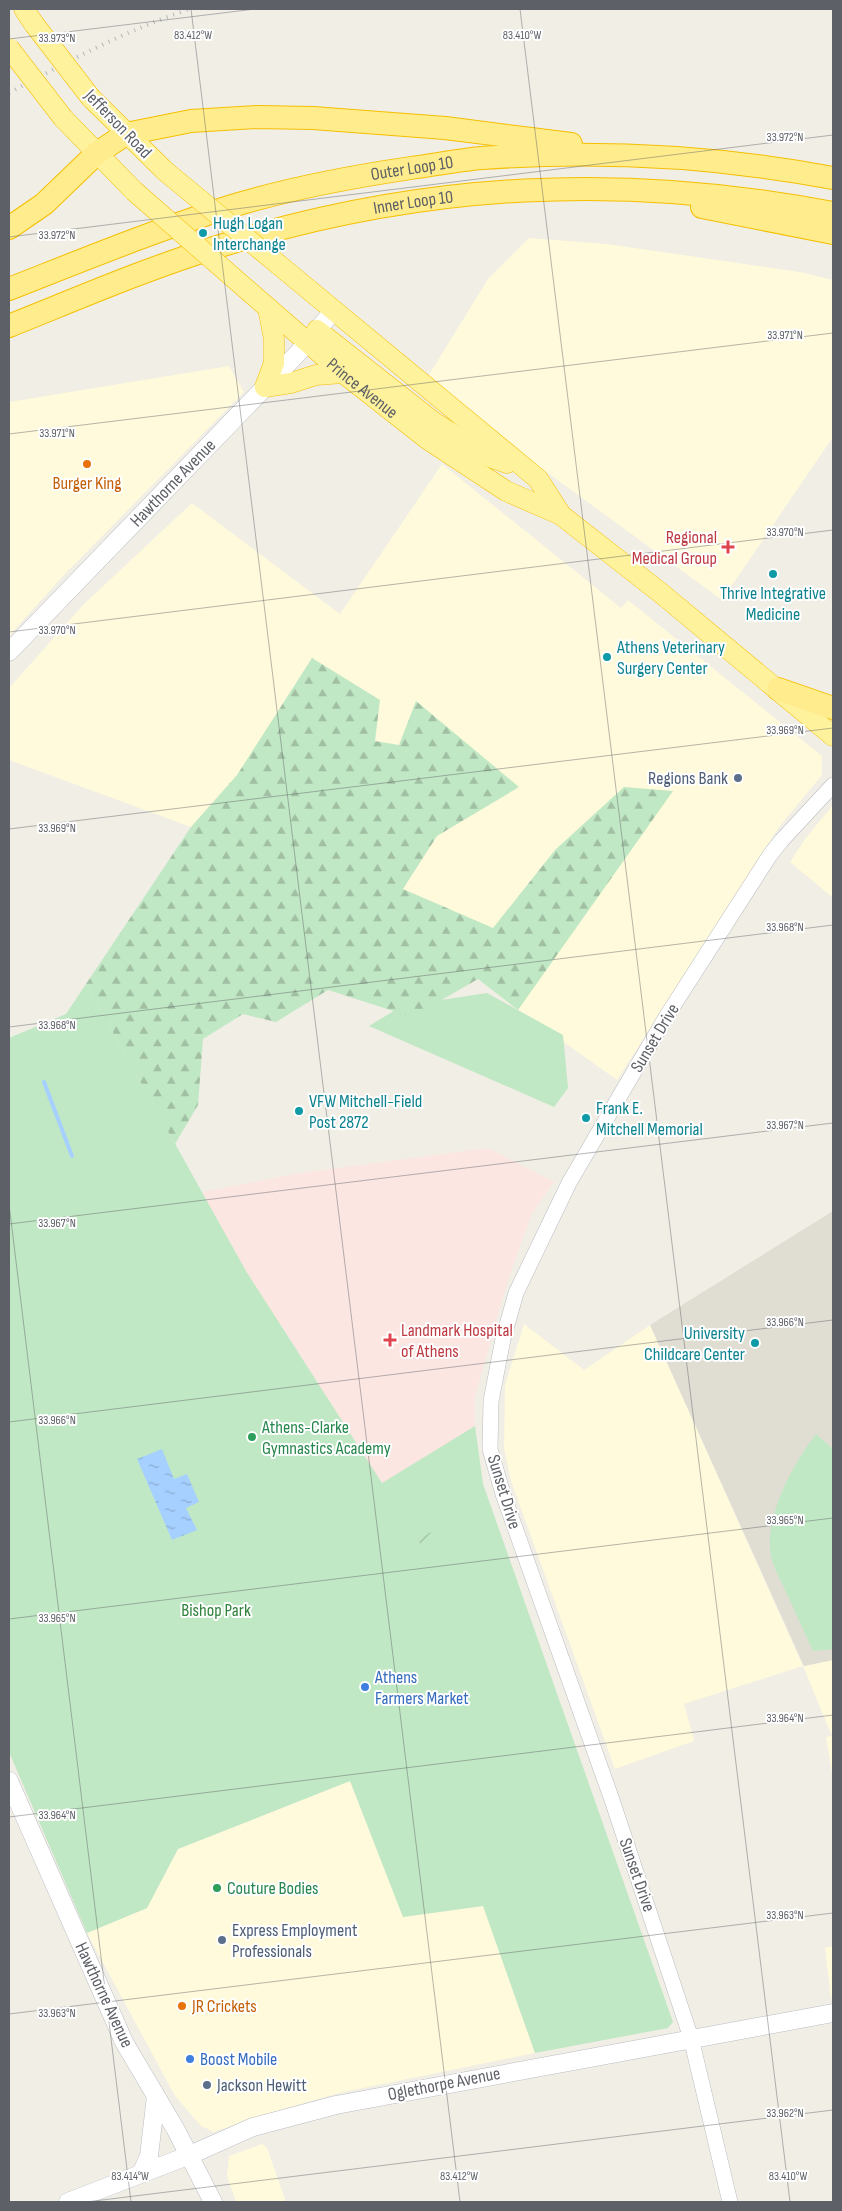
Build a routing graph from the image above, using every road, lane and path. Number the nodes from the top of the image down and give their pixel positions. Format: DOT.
graph roads {
  1 [pos="29,16"];
  2 [pos="9,48"];
  3 [pos="126,134"];
  4 [pos="97,153"];
  5 [pos="650,155"];
  6 [pos="833,178"];
  7 [pos="552,188"];
  8 [pos="833,213"];
  9 [pos="228,224"];
  10 [pos="9,228"];
  11 [pos="833,233"];
  12 [pos="182,234"];
  13 [pos="9,289"];
  14 [pos="268,308"];
  15 [pos="334,310"];
  16 [pos="9,326"];
  17 [pos="312,336"];
  18 [pos="342,373"];
  19 [pos="265,387"];
  20 [pos="526,470"];
  21 [pos="561,515"];
  22 [pos="9,652"];
  23 [pos="778,690"];
  24 [pos="833,708"];
  25 [pos="833,736"];
  26 [pos="833,785"];
  27 [pos="9,1781"];
  28 [pos="833,2013"];
  29 [pos="692,2038"];
  30 [pos="156,2096"];
  31 [pos="190,2155"];
  32 [pos="141,2174"];
  33 [pos="68,2202"];
  34 [pos="214,2202"];
  35 [pos="730,2202"];
  1 -- 3 [label="highway, Jefferson Road, bridge"];
  2 -- 4 [label="highway, Jefferson Road, bridge"];
  3 -- 4 [label="highway"];
  3 -- 5 [label="highway"];
  3 -- 9 [label="highway, Jefferson Road, bridge"];
  4 -- 10 [label="highway"];
  4 -- 12 [label="highway, Jefferson Road, bridge"];
  5 -- 6 [label="highway, Outer Loop 10"];
  5 -- 13 [label="highway, Outer Loop 10"];
  7 -- 8 [label="highway, Inner Loop 10"];
  7 -- 11 [label="highway"];
  7 -- 16 [label="highway, Inner Loop 10"];
  9 -- 15 [label="highway, Prince Avenue, bridge"];
  12 -- 14 [label="highway, Prince Avenue, bridge"];
  14 -- 17 [label="highway, Prince Avenue"];
  14 -- 19 [label="highway"];
  15 -- 17 [label="main road, Hawthorne Avenue"];
  15 -- 20 [label="highway, Prince Avenue"];
  17 -- 18 [label="highway, Prince Avenue"];
  17 -- 19 [label="main road, Hawthorne Avenue"];
  17 -- 20 [label="highway"];
  18 -- 19 [label="highway"];
  18 -- 21 [label="highway, Prince Avenue"];
  19 -- 22 [label="main road, Hawthorne Avenue"];
  20 -- 21 [label="highway, Prince Avenue"];
  21 -- 23 [label="highway, Prince Avenue"];
  23 -- 24 [label="highway"];
  23 -- 25 [label="highway, Prince Avenue"];
  26 -- 29 [label="street, Sunset Drive"];
  27 -- 30 [label="main road, Hawthorne Avenue"];
  28 -- 29 [label="main road, Oglethorpe Avenue"];
  29 -- 31 [label="main road, Oglethorpe Avenue"];
  29 -- 35 [label="street, Sunset Drive"];
  30 -- 31 [label="main road, Hawthorne Avenue"];
  30 -- 32 [label="main road"];
  31 -- 32 [label="main road, Oglethorpe Avenue"];
  31 -- 34 [label="main road, Hawthorne Avenue"];
  32 -- 33 [label="main road, Oglethorpe Avenue"];
}
